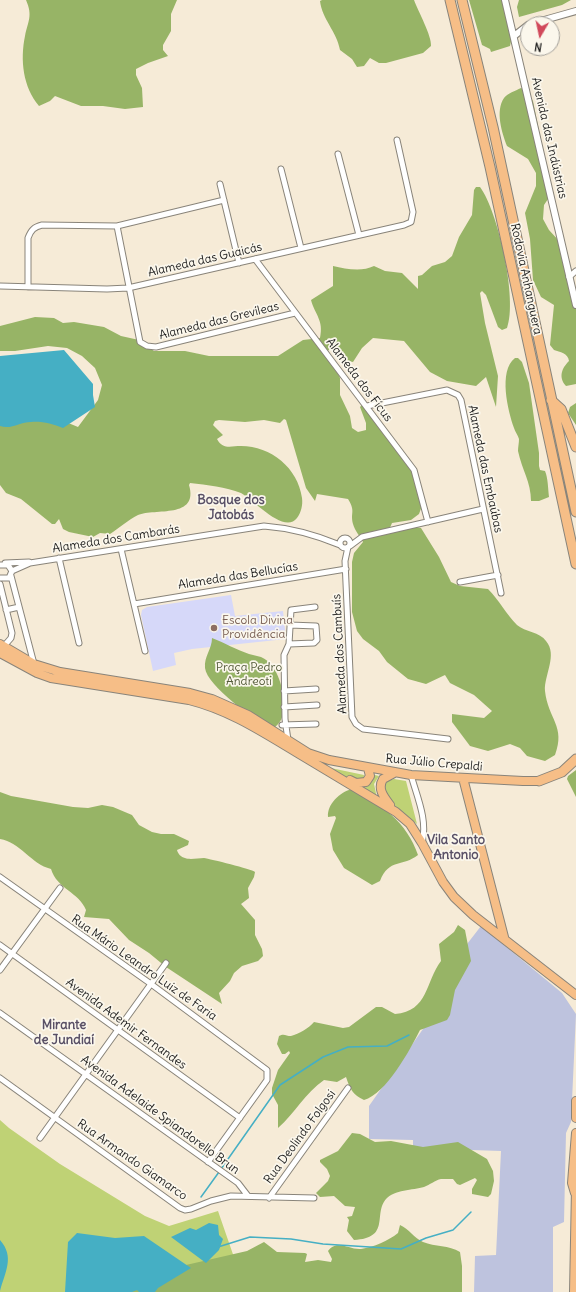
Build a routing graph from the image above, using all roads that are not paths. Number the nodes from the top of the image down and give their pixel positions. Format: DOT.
graph roads {
  1 [pos="450,0"];
  2 [pos="462,0"];
  3 [pos="505,0"];
  4 [pos="576,11"];
  5 [pos="558,16"];
  6 [pos="520,31"];
  7 [pos="514,36"];
  8 [pos="397,140"];
  9 [pos="338,154"];
  10 [pos="281,169"];
  11 [pos="220,184"];
  12 [pos="224,200"];
  13 [pos="116,226"];
  14 [pos="359,235"];
  15 [pos="301,248"];
  16 [pos="255,259"];
  17 [pos="239,263"];
  18 [pos="576,271"];
  19 [pos="569,277"];
  20 [pos="0,286"];
  21 [pos="28,287"];
  22 [pos="128,288"];
  23 [pos="576,306"];
  24 [pos="295,313"];
  25 [pos="551,400"];
  26 [pos="367,406"];
  27 [pos="576,447"];
  28 [pos="483,509"];
  29 [pos="576,512"];
  30 [pos="428,522"];
  31 [pos="362,537"];
  32 [pos="322,538"];
  33 [pos="345,538"];
  34 [pos="341,546"];
  35 [pos="349,547"];
  36 [pos="121,549"];
  37 [pos="59,558"];
  38 [pos="345,561"];
  39 [pos="30,562"];
  40 [pos="2,563"];
  41 [pos="576,564"];
  42 [pos="346,569"];
  43 [pos="12,573"];
  44 [pos="498,575"];
  45 [pos="0,578"];
  46 [pos="460,582"];
  47 [pos="0,584"];
  48 [pos="501,593"];
  49 [pos="134,604"];
  50 [pos="19,607"];
  51 [pos="315,607"];
  52 [pos="6,610"];
  53 [pos="290,626"];
  54 [pos="78,643"];
  55 [pos="289,644"];
  56 [pos="1,648"];
  57 [pos="145,651"];
  58 [pos="34,664"];
  59 [pos="316,689"];
  60 [pos="284,691"];
  61 [pos="317,705"];
  62 [pos="284,707"];
  63 [pos="284,723"];
  64 [pos="316,724"];
  65 [pos="274,732"];
  66 [pos="448,739"];
  67 [pos="288,740"];
  68 [pos="576,759"];
  69 [pos="319,765"];
  70 [pos="368,768"];
  71 [pos="394,773"];
  72 [pos="411,775"];
  73 [pos="463,778"];
  74 [pos="539,781"];
  75 [pos="396,812"];
  76 [pos="422,843"];
  77 [pos="0,877"];
  78 [pos="60,888"];
  79 [pos="44,910"];
  80 [pos="497,913"];
  81 [pos="484,923"];
  82 [pos="504,937"];
  83 [pos="0,945"];
  84 [pos="12,954"];
  85 [pos="166,963"];
  86 [pos="0,970"];
  87 [pos="151,984"];
  88 [pos="576,995"];
  89 [pos="0,1013"];
  90 [pos="118,1030"];
  91 [pos="86,1074"];
  92 [pos="0,1078"];
  93 [pos="348,1088"];
  94 [pos="576,1101"];
  95 [pos="55,1118"];
  96 [pos="240,1118"];
  97 [pos="576,1118"];
  98 [pos="576,1128"];
  99 [pos="576,1134"];
  100 [pos="40,1138"];
  101 [pos="208,1162"];
  102 [pos="576,1191"];
  103 [pos="248,1196"];
  104 [pos="269,1198"];
  105 [pos="314,1198"];
  106 [pos="574,1292"];
  1 -- 41 [label="highway, Rodovia Anhanguera"];
  2 -- 25 [label="highway, Rodovia Anhanguera"];
  3 -- 7 [label="street, Avenida das Indústrias"];
  4 -- 5 [label="street"];
  6 -- 7 [label="street"];
  7 -- 19 [label="street, Avenida das Indústrias"];
  8 -- 14 [label="street, Alameda das Guaicás"];
  9 -- 14 [label="street"];
  10 -- 15 [label="street"];
  11 -- 12 [label="street"];
  12 -- 13 [label="street"];
  12 -- 17 [label="street"];
  13 -- 21 [label="street"];
  13 -- 22 [label="street"];
  14 -- 15 [label="street, Alameda das Guaicás"];
  15 -- 16 [label="street, Alameda das Guaicás"];
  16 -- 17 [label="street, Alameda das Guaicás"];
  16 -- 24 [label="street, Alameda dos Fícus"];
  17 -- 22 [label="street, Alameda das Guaicás"];
  18 -- 19 [label="street"];
  19 -- 23 [label="street, Avenida das Indústrias"];
  20 -- 21 [label="street, Alameda das Guaicás"];
  21 -- 22 [label="street, Alameda das Guaicás"];
  22 -- 24 [label="street, Alameda das Grevíleas"];
  24 -- 26 [label="street, Alameda dos Fícus"];
  25 -- 27 [label="highway"];
  25 -- 29 [label="highway, Rodovia Anhanguera"];
  26 -- 28 [label="street, Alameda das Embaúbas"];
  26 -- 30 [label="street, Alameda dos Fícus"];
  28 -- 30 [label="street, Alameda dos Cambarás"];
  28 -- 44 [label="street, Alameda das Embaúbas"];
  30 -- 31 [label="street, Alameda dos Cambarás"];
  31 -- 33 [label="street, Alameda dos Cambarás"];
  31 -- 35 [label="street, Alameda dos Cambarás"];
  32 -- 33 [label="street, Alameda dos Cambarás"];
  32 -- 34 [label="street, Alameda dos Cambarás"];
  32 -- 36 [label="street, Alameda dos Cambarás"];
  33 -- 34 [label="street"];
  33 -- 35 [label="street"];
  34 -- 35 [label="street"];
  34 -- 38 [label="street, Alameda dos Cambuís"];
  35 -- 38 [label="street, Alameda dos Cambuís"];
  36 -- 37 [label="street, Alameda dos Cambarás"];
  36 -- 49 [label="street"];
  37 -- 39 [label="street, Alameda dos Cambarás"];
  37 -- 54 [label="street"];
  38 -- 42 [label="street, Alameda dos Cambuís"];
  39 -- 40 [label="street, Alameda dos Cambarás"];
  39 -- 43 [label="street, Alameda dos Cambarás"];
  40 -- 43 [label="street"];
  42 -- 49 [label="street, Alameda das Bellucías"];
  42 -- 66 [label="street, Alameda dos Cambuís"];
  43 -- 45 [label="street, Alameda dos Cambarás"];
  43 -- 50 [label="street"];
  44 -- 46 [label="street"];
  44 -- 48 [label="street, Alameda das Embaúbas"];
  47 -- 52 [label="street"];
  49 -- 57 [label="street"];
  50 -- 52 [label="street"];
  50 -- 58 [label="street"];
  51 -- 53 [label="street"];
  52 -- 56 [label="street"];
  53 -- 55 [label="street"];
  53 -- 55 [label="street"];
  55 -- 60 [label="street"];
  56 -- 58 [label="main road, Rua Júlio Crepaldi"];
  56 -- 69 [label="main road"];
  58 -- 65 [label="main road, Rua Júlio Crepaldi"];
  59 -- 60 [label="street"];
  60 -- 62 [label="street"];
  61 -- 62 [label="street"];
  62 -- 63 [label="street"];
  63 -- 64 [label="street"];
  63 -- 65 [label="street"];
  63 -- 67 [label="street"];
  65 -- 67 [label="main road, Rua Júlio Crepaldi"];
  67 -- 70 [label="main road, Rua Júlio Crepaldi"];
  68 -- 74 [label="highway"];
  69 -- 70 [label="main road"];
  69 -- 75 [label="main road"];
  70 -- 71 [label="main road, Rua Júlio Crepaldi"];
  71 -- 72 [label="main road, Rua Júlio Crepaldi"];
  71 -- 75 [label="main road"];
  72 -- 73 [label="main road, Rua Júlio Crepaldi"];
  72 -- 76 [label="street"];
  73 -- 74 [label="main road, Rua Júlio Crepaldi"];
  73 -- 80 [label="main road"];
  75 -- 76 [label="main road"];
  76 -- 81 [label="main road"];
  77 -- 79 [label="street, Rua Mário Leandro Luiz de Faria"];
  78 -- 79 [label="street"];
  79 -- 84 [label="street"];
  79 -- 87 [label="street, Rua Mário Leandro Luiz de Faria"];
  80 -- 81 [label="main road"];
  80 -- 82 [label="main road"];
  81 -- 82 [label="main road"];
  82 -- 88 [label="main road"];
  83 -- 84 [label="street, Avenida Ademir Fernandes"];
  84 -- 86 [label="street"];
  84 -- 90 [label="street, Avenida Ademir Fernandes"];
  85 -- 87 [label="street"];
  87 -- 90 [label="street"];
  87 -- 96 [label="street, Rua Mário Leandro Luiz de Faria"];
  89 -- 91 [label="street, Avenida Adelaide Spiandorello Brun"];
  90 -- 91 [label="street"];
  90 -- 96 [label="street, Avenida Ademir Fernandes"];
  91 -- 95 [label="street"];
  91 -- 101 [label="street, Avenida Adelaide Spiandorello Brun"];
  92 -- 95 [label="street, Rua Armando Giamarco"];
  93 -- 104 [label="street, Rua Deolindo Folgosi"];
  94 -- 97 [label="main road"];
  95 -- 100 [label="street"];
  95 -- 103 [label="street, Rua Armando Giamarco"];
  96 -- 101 [label="street"];
  98 -- 99 [label="main road"];
  99 -- 102 [label="main road"];
  101 -- 103 [label="street, Avenida Adelaide Spiandorello Brun"];
  102 -- 106 [label="main road"];
  103 -- 104 [label="street, Rua Armando Giamarco"];
  104 -- 105 [label="street, Rua Armando Giamarco"];
}
